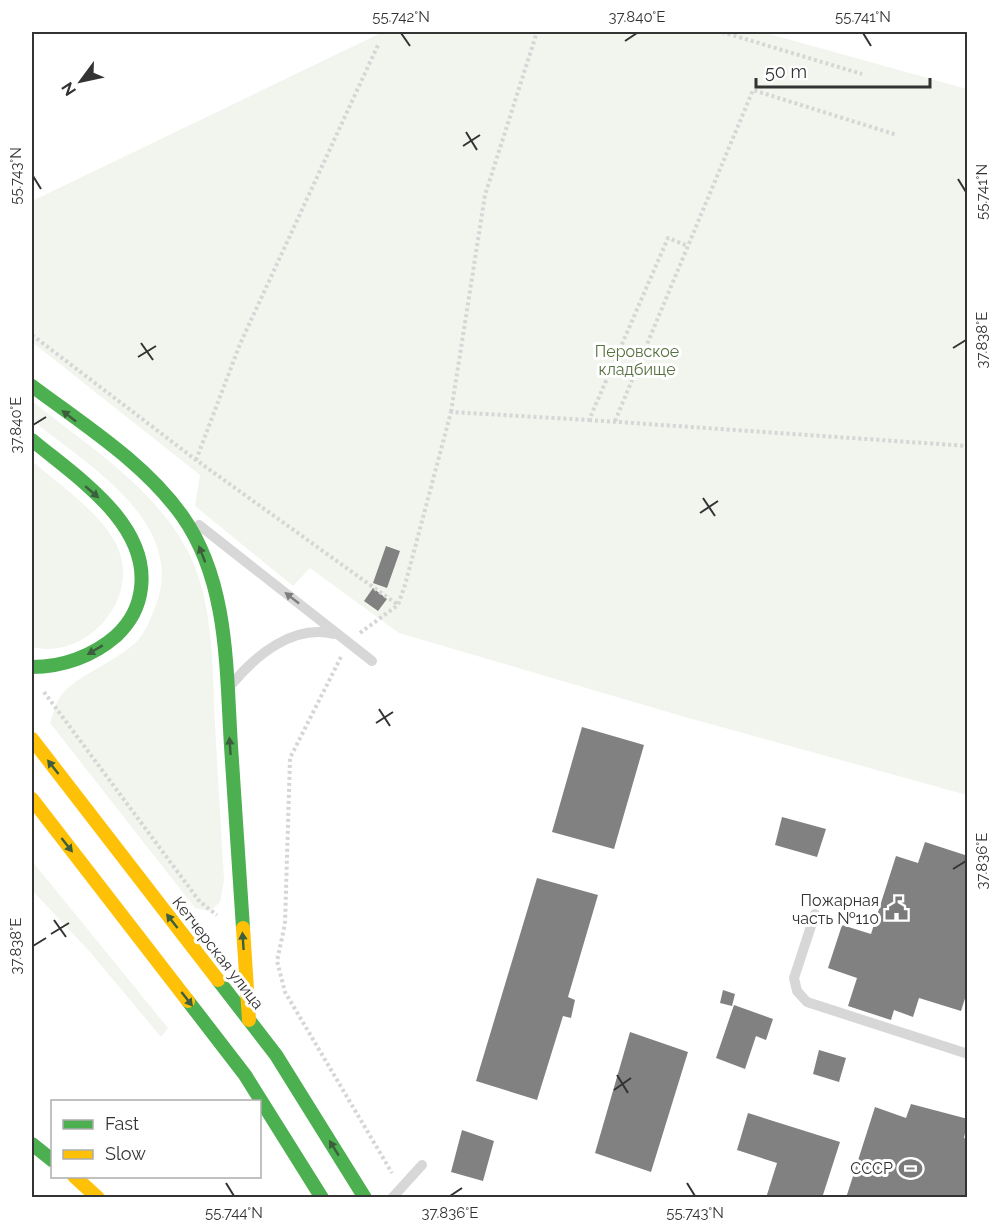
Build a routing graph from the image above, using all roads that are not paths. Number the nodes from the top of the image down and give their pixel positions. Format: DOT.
graph roads {
  1 [pos="32,386"];
  2 [pos="32,440"];
  3 [pos="173,505"];
  4 [pos="338,635"];
  5 [pos="372,662"];
  6 [pos="32,667"];
  7 [pos="227,691"];
  8 [pos="32,739"];
  9 [pos="32,799"];
  10 [pos="815,914"];
  11 [pos="249,1020"];
  12 [pos="968,1054"];
  13 [pos="261,1100"];
  14 [pos="261,1100"];
  15 [pos="32,1143"];
  16 [pos="51,1159"];
  17 [pos="422,1165"];
  18 [pos="76,1178"];
  19 [pos="98,1197"];
  20 [pos="322,1197"];
  21 [pos="364,1197"];
  22 [pos="392,1197"];
  3 -- 1 [label="main road, one-way"];
  2 -- 6 [label="main road, one-way"];
  4 -- 3 [label="lane, one-way"];
  7 -- 3 [label="main road, one-way"];
  4 -- 5 [label="lane"];
  4 -- 7 [label="lane"];
  11 -- 7 [label="main road, one-way"];
  11 -- 8 [label="main road, Кетчерская улица, one-way"];
  9 -- 13 [label="main road, one-way"];
  10 -- 12 [label="lane"];
  21 -- 11 [label="main road, Кетчерская улица, one-way"];
  14 -- 20 [label="main road, one-way"];
  15 -- 16 [label="main road"];
  17 -- 22 [label="lane"];
  18 -- 19 [label="main road"];
}
